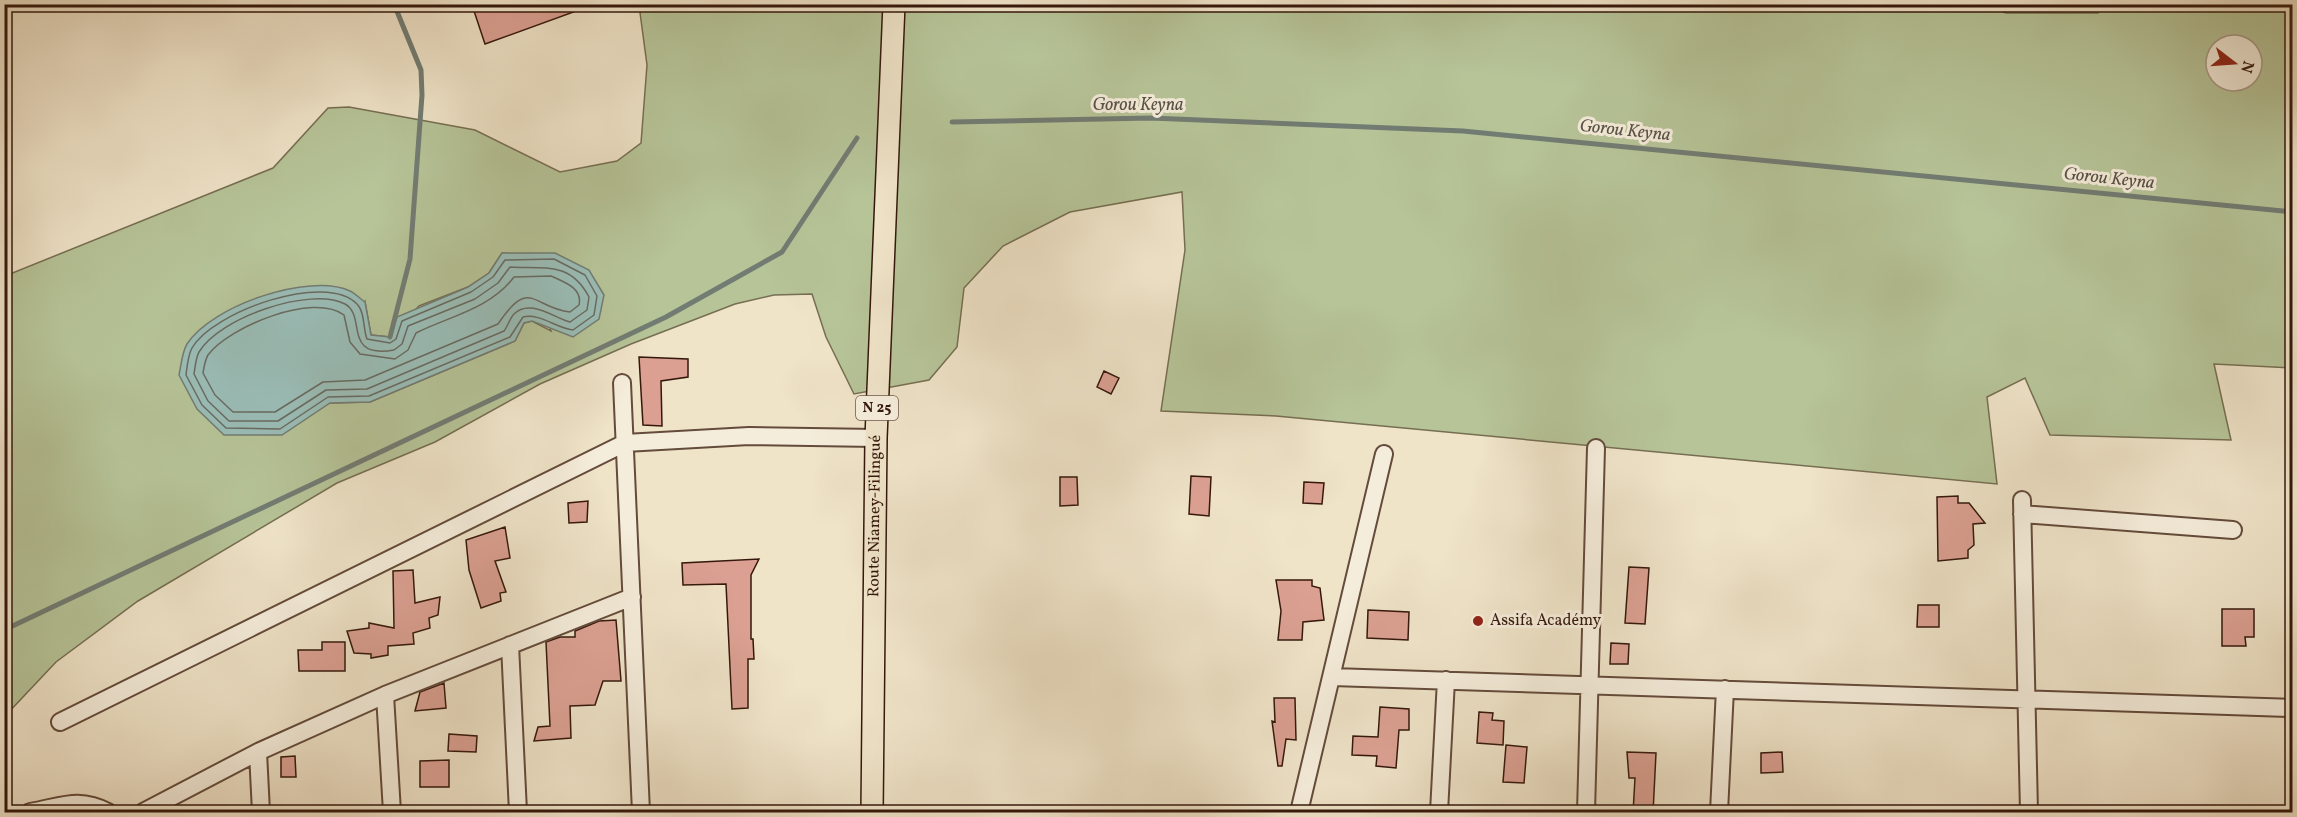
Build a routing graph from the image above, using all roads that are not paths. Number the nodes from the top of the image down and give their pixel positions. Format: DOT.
graph roads {
  1 [pos="894,4"];
  2 [pos="622,383"];
  3 [pos="876,438"];
  4 [pos="625,443"];
  5 [pos="1596,448"];
  6 [pos="1384,454"];
  7 [pos="2233,530"];
  8 [pos="632,597"];
  9 [pos="510,645"];
  10 [pos="1332,677"];
  11 [pos="1446,680"];
  12 [pos="1590,685"];
  13 [pos="1725,689"];
  14 [pos="385,695"];
  15 [pos="2026,699"];
  16 [pos="2292,708"];
  17 [pos="60,722"];
  18 [pos="258,752"];
  19 [pos="30,813"];
  20 [pos="108,813"];
  21 [pos="143,813"];
  22 [pos="261,813"];
  23 [pos="392,813"];
  24 [pos="518,813"];
  25 [pos="641,813"];
  26 [pos="872,813"];
  27 [pos="1299,813"];
  28 [pos="1439,813"];
  29 [pos="1586,813"];
  30 [pos="1719,813"];
  31 [pos="2029,813"];
  1 -- 3 [label="main road, Route Niamey-Filingué / N 25"];
  2 -- 4 [label="street"];
  3 -- 4 [label="street"];
  3 -- 26 [label="main road, Route Niamey-Filingué / N 25"];
  4 -- 8 [label="street"];
  4 -- 17 [label="street"];
  5 -- 12 [label="street"];
  6 -- 10 [label="street"];
  7 -- 15 [label="street"];
  8 -- 9 [label="street"];
  8 -- 25 [label="street"];
  9 -- 14 [label="street"];
  9 -- 24 [label="street"];
  10 -- 11 [label="street"];
  10 -- 27 [label="street"];
  11 -- 12 [label="street"];
  11 -- 28 [label="street"];
  12 -- 13 [label="street"];
  12 -- 29 [label="street"];
  13 -- 15 [label="street"];
  13 -- 30 [label="street"];
  14 -- 18 [label="street"];
  14 -- 23 [label="street"];
  15 -- 16 [label="street"];
  15 -- 31 [label="street"];
  18 -- 21 [label="street"];
  18 -- 22 [label="street"];
  19 -- 20 [label="street"];
}
